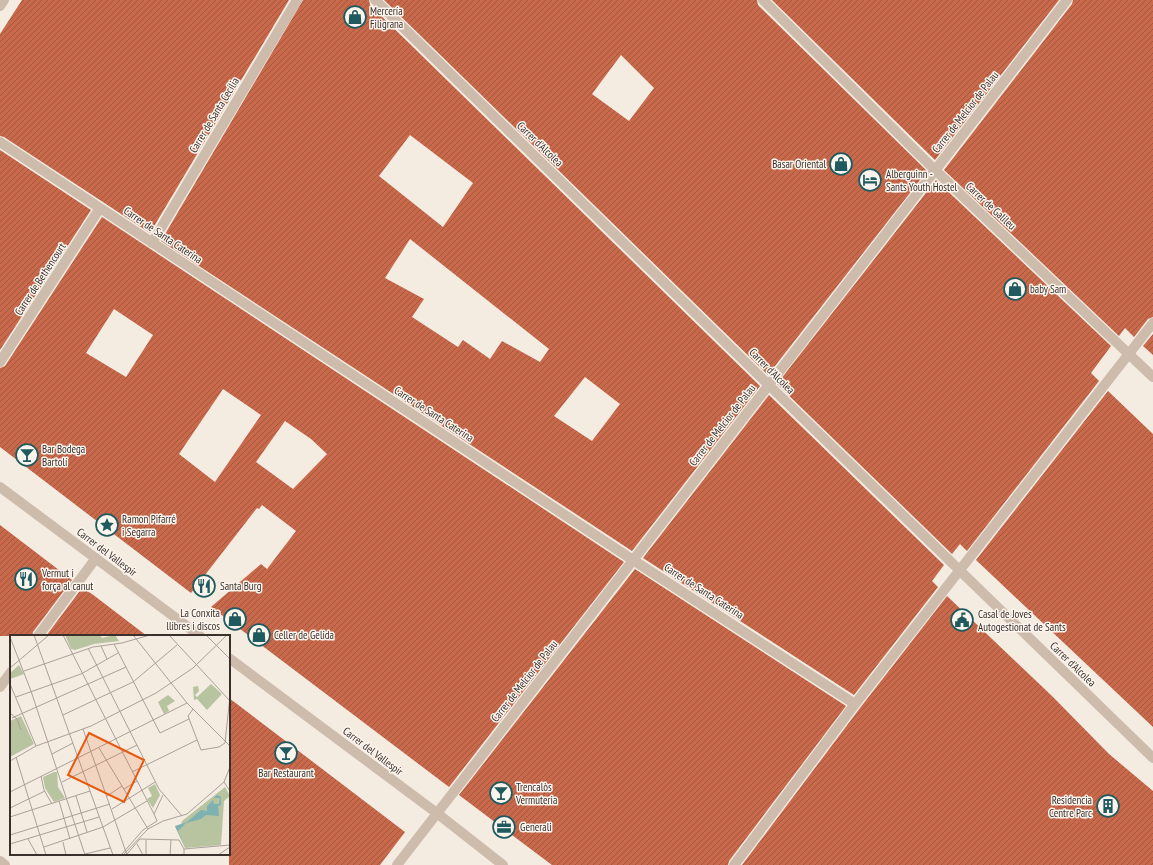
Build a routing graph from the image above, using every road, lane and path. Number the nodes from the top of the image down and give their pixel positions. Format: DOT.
graph roads {
  1 [pos="4,0"];
  2 [pos="297,0"];
  3 [pos="375,0"];
  4 [pos="763,0"];
  5 [pos="1068,0"];
  6 [pos="0,6"];
  7 [pos="0,142"];
  8 [pos="935,170"];
  9 [pos="100,208"];
  10 [pos="152,242"];
  11 [pos="1153,323"];
  12 [pos="1130,354"];
  13 [pos="0,362"];
  14 [pos="1153,376"];
  15 [pos="769,385"];
  16 [pos="0,487"];
  17 [pos="96,558"];
  18 [pos="633,560"];
  19 [pos="960,570"];
  20 [pos="39,635"];
  21 [pos="199,635"];
  22 [pos="230,659"];
  23 [pos="10,673"];
  24 [pos="0,687"];
  25 [pos="855,704"];
  26 [pos="1153,758"];
  27 [pos="438,814"];
  28 [pos="0,861"];
  29 [pos="5,865"];
  30 [pos="397,865"];
  31 [pos="503,865"];
  32 [pos="734,865"];
  1 -- 6 [label="street"];
  2 -- 10 [label="street, Carrer de Santa Cecília"];
  3 -- 15 [label="street, Carrer d'Alcolea"];
  4 -- 8 [label="street, Carrer de Galileu"];
  5 -- 8 [label="street, Carrer de Melcior de Palau"];
  7 -- 9 [label="street, Carrer de Santa Caterina"];
  8 -- 12 [label="street, Carrer de Galileu"];
  8 -- 15 [label="street, Carrer de Melcior de Palau"];
  9 -- 10 [label="street, Carrer de Santa Caterina"];
  9 -- 13 [label="street, Carrer de Bethencourt"];
  10 -- 18 [label="street, Carrer de Santa Caterina"];
  11 -- 12 [label="street"];
  12 -- 14 [label="street, Carrer de Galileu"];
  12 -- 19 [label="street"];
  15 -- 18 [label="street, Carrer de Melcior de Palau"];
  15 -- 19 [label="street, Carrer d'Alcolea"];
  16 -- 17 [label="street, Carrer del Vallespir"];
  17 -- 20 [label="street"];
  17 -- 21 [label="street, Carrer del Vallespir"];
  18 -- 25 [label="street, Carrer de Santa Caterina"];
  18 -- 27 [label="street, Carrer de Melcior de Palau"];
  19 -- 25 [label="street"];
  19 -- 26 [label="street, Carrer d'Alcolea"];
  22 -- 27 [label="street, Carrer del Vallespir"];
  23 -- 24 [label="street"];
  25 -- 32 [label="street"];
  27 -- 30 [label="street, Carrer de Melcior de Palau"];
  27 -- 31 [label="street, Carrer del Vallespir"];
  28 -- 29 [label="street"];
}
